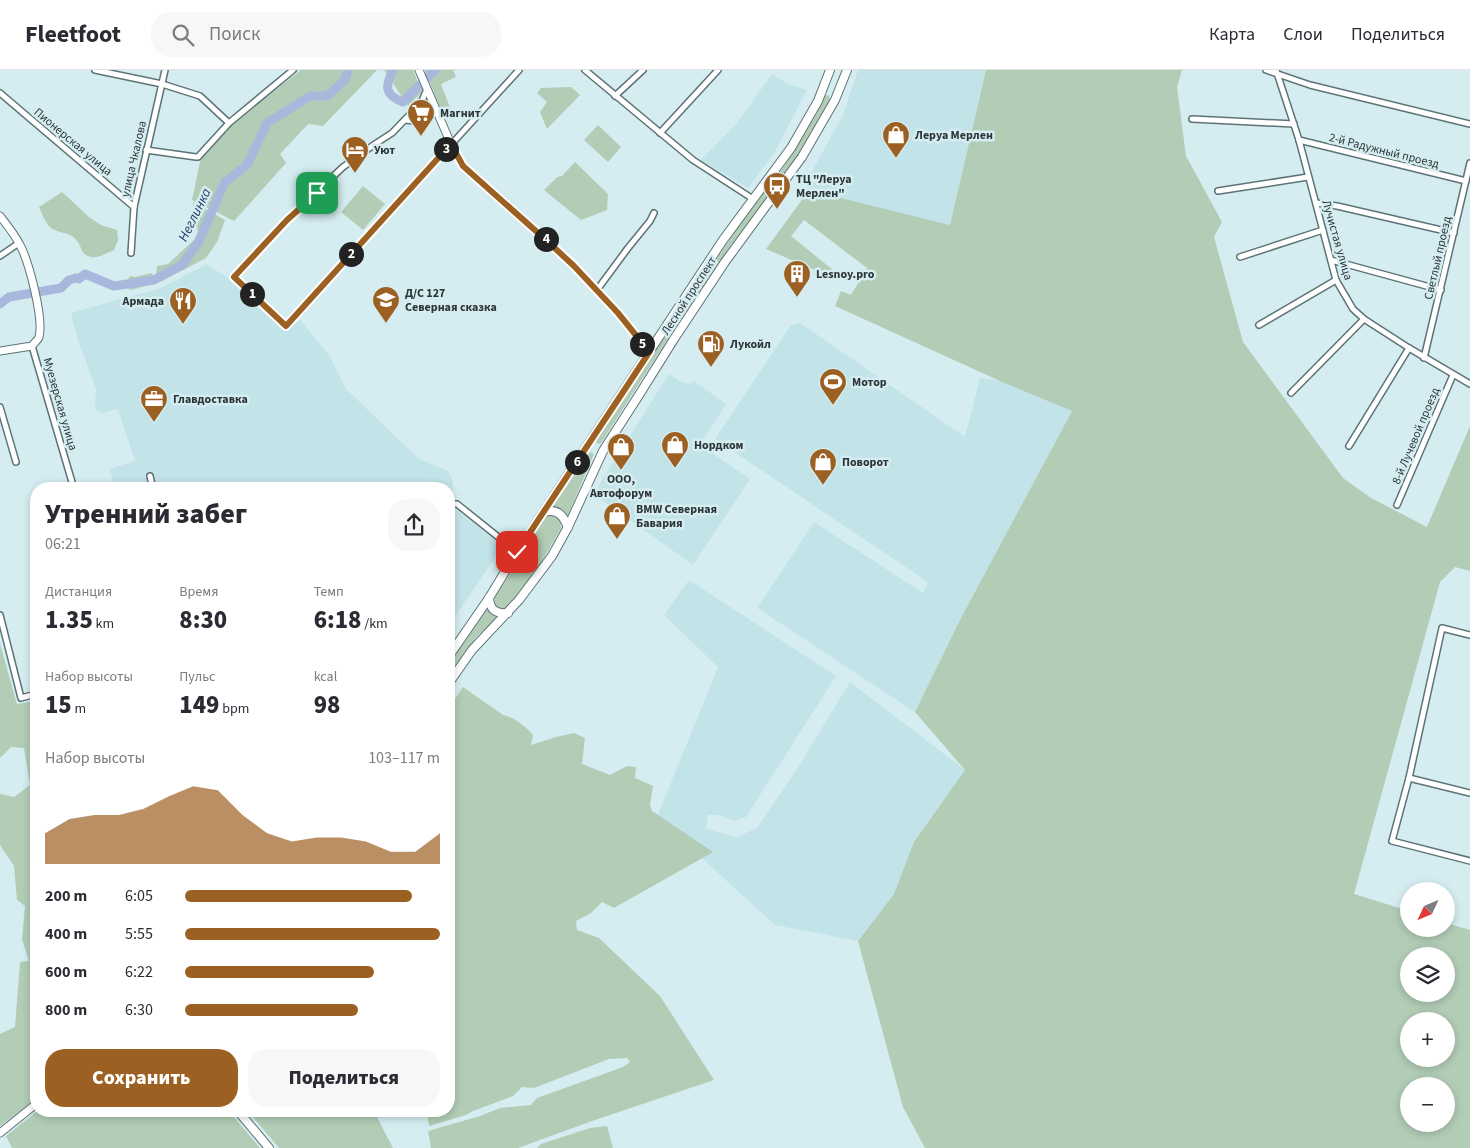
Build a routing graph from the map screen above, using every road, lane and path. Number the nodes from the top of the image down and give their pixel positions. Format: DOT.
graph roads {
  1 [pos="96,70"];
  2 [pos="165,70"];
  3 [pos="293,70"];
  4 [pos="419,70"];
  5 [pos="519,70"];
  6 [pos="585,70"];
  7 [pos="643,70"];
  8 [pos="718,70"];
  9 [pos="830,70"];
  10 [pos="847,70"];
  11 [pos="1266,70"];
  12 [pos="1277,72"];
  13 [pos="162,84"];
  14 [pos="825,84"];
  15 [pos="426,88"];
  16 [pos="840,89"];
  17 [pos="0,93"];
  18 [pos="821,94"];
  19 [pos="615,96"];
  20 [pos="835,100"];
  21 [pos="433,102"];
  22 [pos="421,103"];
  23 [pos="1192,119"];
  24 [pos="405,120"];
  25 [pos="229,123"];
  26 [pos="1294,124"];
  27 [pos="1470,124"];
  28 [pos="660,133"];
  29 [pos="1298,140"];
  30 [pos="451,144"];
  31 [pos="146,150"];
  32 [pos="1470,163"];
  33 [pos="1308,177"];
  34 [pos="1466,181"];
  35 [pos="1218,191"];
  36 [pos="753,199"];
  37 [pos="1316,203"];
  38 [pos="134,207"];
  39 [pos="654,213"];
  40 [pos="0,216"];
  41 [pos="1323,230"];
  42 [pos="1454,233"];
  43 [pos="19,242"];
  44 [pos="130,253"];
  45 [pos="0,256"];
  46 [pos="1240,258"];
  47 [pos="1331,260"];
  48 [pos="1336,280"];
  49 [pos="597,290"];
  50 [pos="1441,290"];
  51 [pos="686,296"];
  52 [pos="698,303"];
  53 [pos="1364,319"];
  54 [pos="1259,325"];
  55 [pos="32,346"];
  56 [pos="1409,348"];
  57 [pos="0,351"];
  58 [pos="650,351"];
  59 [pos="1424,358"];
  60 [pos="1453,375"];
  61 [pos="1470,384"];
  62 [pos="1292,392"];
  63 [pos="0,407"];
  64 [pos="589,443"];
  65 [pos="1349,446"];
  66 [pos="603,451"];
  67 [pos="16,462"];
  68 [pos="150,476"];
  69 [pos="72,482"];
  70 [pos="151,482"];
  71 [pos="455,504"];
  72 [pos="1398,505"];
  73 [pos="544,512"];
  74 [pos="568,527"];
  75 [pos="517,552"];
  76 [pos="489,598"];
  77 [pos="508,613"];
  78 [pos="0,615"];
  79 [pos="1470,635"];
  80 [pos="455,647"];
  81 [pos="455,674"];
  82 [pos="30,696"];
  83 [pos="1409,778"];
  84 [pos="1470,793"];
  85 [pos="1470,861"];
  86 [pos="30,1109"];
  87 [pos="243,1117"];
  88 [pos="0,1133"];
  89 [pos="269,1148"];
  1 -- 13 [label="street"];
  2 -- 13 [label="street, улица Чкалова"];
  3 -- 25 [label="street"];
  4 -- 15 [label="main road"];
  5 -- 30 [label="street"];
  6 -- 19 [label="street"];
  7 -- 19 [label="street"];
  8 -- 28 [label="street"];
  9 -- 14 [label="main road, Лесной проспект"];
  10 -- 16 [label="main road, Лесной проспект"];
  11 -- 12 [label="street"];
  12 -- 26 [label="street, Лучистая улица"];
  12 -- 27 [label="street"];
  13 -- 25 [label="street"];
  13 -- 31 [label="street, улица Чкалова"];
  14 -- 16 [label="main road"];
  14 -- 18 [label="main road, Лесной проспект"];
  15 -- 21 [label="main road"];
  15 -- 22 [label="street"];
  16 -- 20 [label="main road, Лесной проспект"];
  17 -- 38 [label="street, Пионерская улица"];
  18 -- 20 [label="main road"];
  18 -- 36 [label="main road, Лесной проспект"];
  19 -- 28 [label="street"];
  20 -- 52 [label="main road, Лесной проспект"];
  21 -- 22 [label="street"];
  21 -- 24 [label="street"];
  21 -- 30 [label="main road"];
  22 -- 24 [label="street"];
  23 -- 26 [label="street"];
  24 -- 30 [label="street"];
  25 -- 31 [label="street"];
  26 -- 29 [label="street, Лучистая улица"];
  28 -- 36 [label="street"];
  29 -- 33 [label="street, Лучистая улица"];
  29 -- 34 [label="street, 2-й Радужный проезд"];
  30 -- 49 [label="main road"];
  31 -- 38 [label="street, улица Чкалова"];
  32 -- 34 [label="street, Светлый проезд"];
  33 -- 35 [label="street"];
  33 -- 37 [label="street, Лучистая улица"];
  34 -- 42 [label="street, Светлый проезд"];
  36 -- 51 [label="main road, Лесной проспект"];
  37 -- 41 [label="street, Лучистая улица"];
  37 -- 42 [label="street"];
  38 -- 44 [label="street, улица Чкалова"];
  39 -- 49 [label="street"];
  40 -- 43 [label="main road, Муезерская улица"];
  41 -- 46 [label="street"];
  41 -- 47 [label="street, Лучистая улица"];
  42 -- 50 [label="street, Светлый проезд"];
  43 -- 45 [label="street"];
  43 -- 55 [label="main road, Муезерская улица"];
  47 -- 48 [label="street, Лучистая улица"];
  47 -- 50 [label="street"];
  48 -- 53 [label="street, Лучистая улица"];
  48 -- 54 [label="street"];
  49 -- 58 [label="main road"];
  50 -- 59 [label="street, Светлый проезд"];
  51 -- 52 [label="main road"];
  51 -- 58 [label="main road, Лесной проспект"];
  52 -- 66 [label="main road, Лесной проспект"];
  53 -- 56 [label="street, Лучистая улица"];
  53 -- 62 [label="street"];
  55 -- 57 [label="main road"];
  55 -- 69 [label="street, Муезерская улица"];
  56 -- 59 [label="street, Лучистая улица"];
  56 -- 65 [label="street"];
  58 -- 64 [label="main road, Лесной проспект"];
  59 -- 60 [label="street, Лучистая улица"];
  60 -- 61 [label="street, Лучистая улица"];
  60 -- 72 [label="street, 8-й Лучевой проезд"];
  63 -- 67 [label="street"];
  64 -- 66 [label="main road"];
  64 -- 73 [label="main road, Лесной проспект"];
  66 -- 74 [label="main road, Лесной проспект"];
  68 -- 70 [label="street"];
  71 -- 75 [label="street"];
  73 -- 74 [label="main road"];
  73 -- 75 [label="main road, Лесной проспект"];
  74 -- 77 [label="main road, Лесной проспект"];
  75 -- 76 [label="main road, Лесной проспект"];
  76 -- 77 [label="main road"];
  76 -- 80 [label="main road, Лесной проспект"];
  77 -- 81 [label="main road, Лесной проспект"];
  78 -- 82 [label="street"];
  79 -- 83 [label="street"];
  83 -- 84 [label="street"];
  83 -- 85 [label="street"];
  86 -- 88 [label="main road"];
  87 -- 89 [label="main road"];
}
